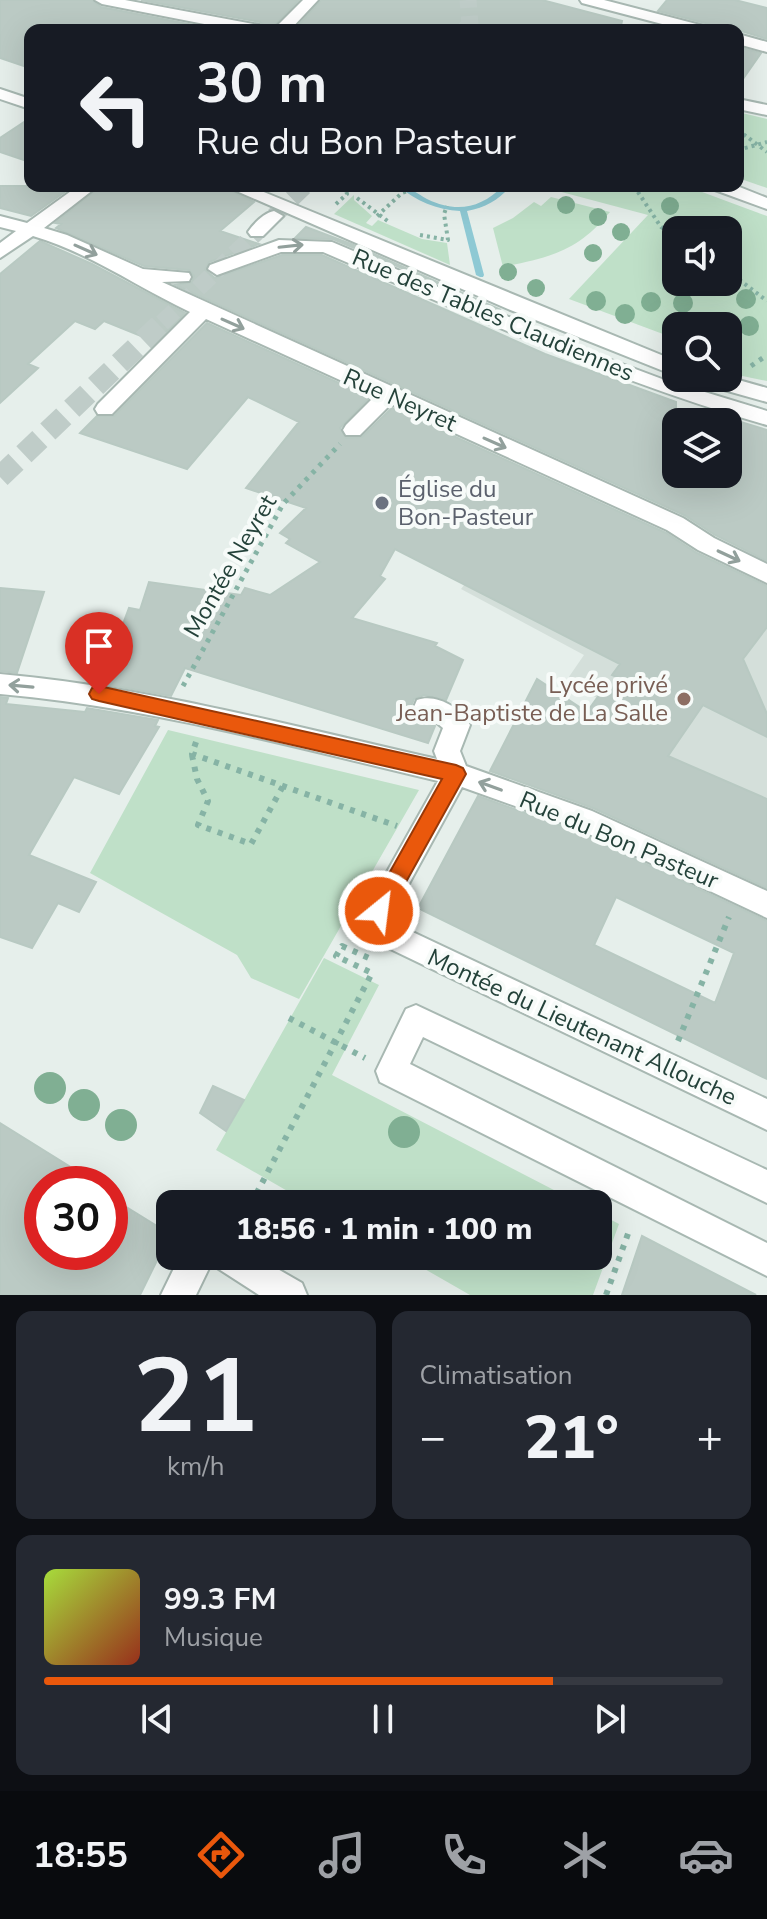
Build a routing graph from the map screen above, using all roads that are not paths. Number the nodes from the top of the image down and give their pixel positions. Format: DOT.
graph roads {
  1 [pos="102,0"];
  2 [pos="311,0"];
  3 [pos="587,0"];
  4 [pos="228,24"];
  5 [pos="287,24"];
  6 [pos="680,24"];
  7 [pos="744,41"];
  8 [pos="767,47"];
  9 [pos="0,94"];
  10 [pos="24,102"];
  11 [pos="744,105"];
  12 [pos="767,110"];
  13 [pos="81,192"];
  14 [pos="248,192"];
  15 [pos="736,192"];
  16 [pos="767,204"];
  17 [pos="274,216"];
  18 [pos="0,221"];
  19 [pos="31,230"];
  20 [pos="257,232"];
  21 [pos="0,252"];
  22 [pos="217,269"];
  23 [pos="140,275"];
  24 [pos="182,277"];
  25 [pos="203,310"];
  26 [pos="662,364"];
  27 [pos="742,388"];
  28 [pos="388,395"];
  29 [pos="767,395"];
  30 [pos="105,409"];
  31 [pos="767,418"];
  32 [pos="348,436"];
  33 [pos="767,574"];
  34 [pos="0,684"];
  35 [pos="426,707"];
  36 [pos="456,774"];
  37 [pos="767,905"];
  38 [pos="767,1115"];
  39 [pos="767,1187"];
  40 [pos="767,1260"];
  41 [pos="191,1270"];
  42 [pos="248,1270"];
  43 [pos="178,1295"];
  44 [pos="290,1295"];
  1 -- 4 [label="street"];
  2 -- 5 [label="street"];
  3 -- 6 [label="street"];
  7 -- 8 [label="street"];
  9 -- 10 [label="street"];
  11 -- 12 [label="street"];
  13 -- 19 [label="street"];
  14 -- 26 [label="street, Rue des Tables Claudiennes"];
  15 -- 16 [label="street"];
  17 -- 20 [label="street"];
  18 -- 19 [label="street, Rue Neyret"];
  19 -- 21 [label="street"];
  19 -- 23 [label="street, Rue Neyret, one-way"];
  22 -- 31 [label="street, Rue des Tables Claudiennes, one-way"];
  23 -- 24 [label="street"];
  23 -- 25 [label="street, Rue Neyret"];
  25 -- 28 [label="street, Rue Neyret, one-way"];
  25 -- 30 [label="street"];
  27 -- 29 [label="street"];
  28 -- 32 [label="street"];
  28 -- 33 [label="street, Rue Neyret, one-way"];
  36 -- 34 [label="street, Rue du Bon Pasteur, one-way"];
  35 -- 36 [label="street"];
  37 -- 36 [label="street, Rue du Bon Pasteur, one-way"];
  36 -- 38 [label="street, Montée du Lieutenant Allouche"];
  39 -- 40 [label="street"];
  41 -- 43 [label="street"];
  42 -- 44 [label="street"];
}
